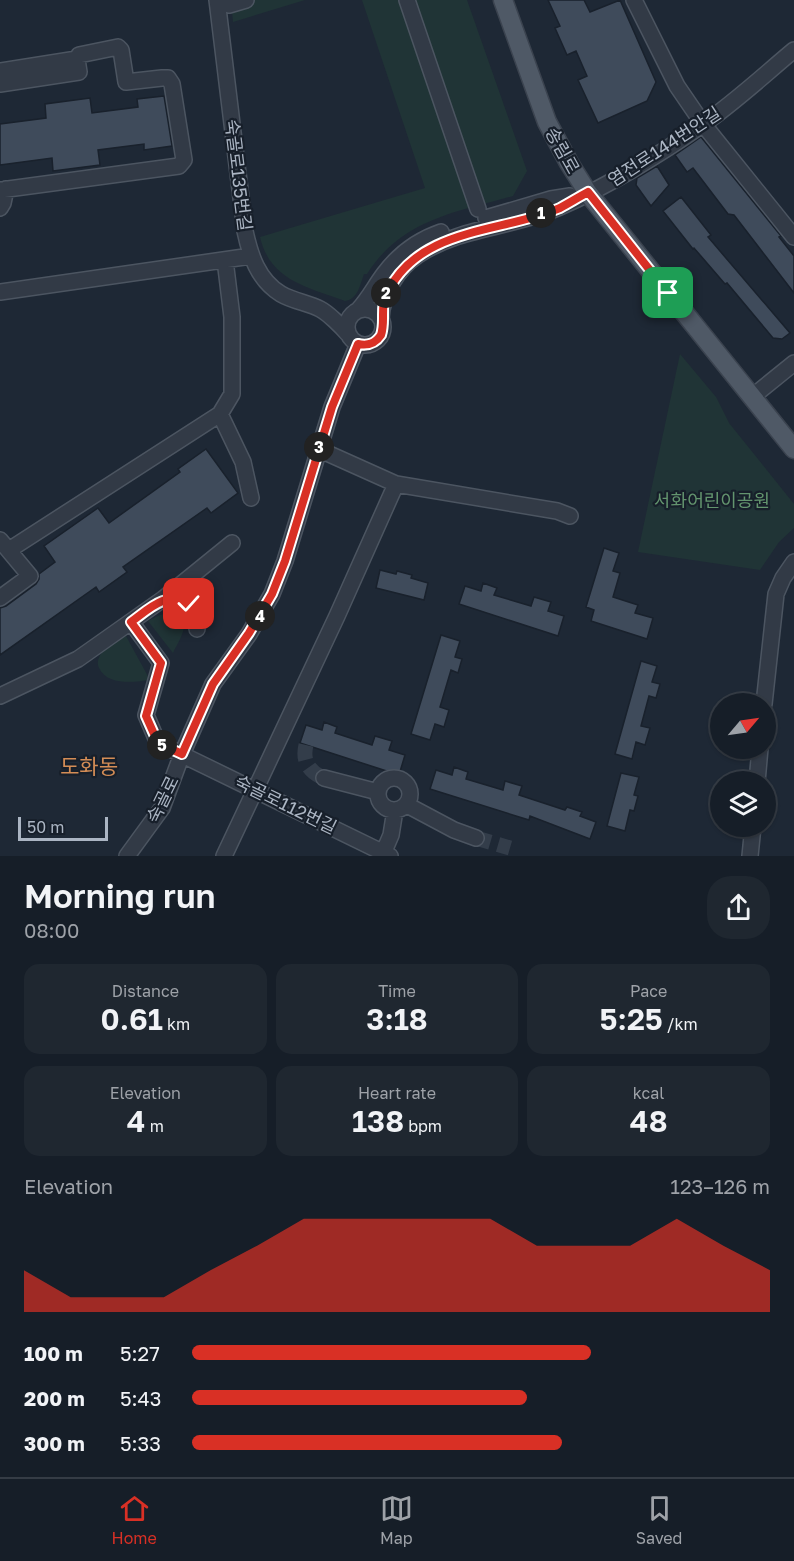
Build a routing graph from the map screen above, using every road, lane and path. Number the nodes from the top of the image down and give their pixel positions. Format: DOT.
graph roads {
  1 [pos="246,0"];
  2 [pos="407,0"];
  3 [pos="502,0"];
  4 [pos="634,0"];
  5 [pos="223,2"];
  6 [pos="794,50"];
  7 [pos="78,59"];
  8 [pos="0,71"];
  9 [pos="0,84"];
  10 [pos="703,124"];
  11 [pos="3,190"];
  12 [pos="588,192"];
  13 [pos="0,208"];
  14 [pos="478,209"];
  15 [pos="794,237"];
  16 [pos="251,256"];
  17 [pos="225,260"];
  18 [pos="0,292"];
  19 [pos="323,310"];
  20 [pos="357,310"];
  21 [pos="381,319"];
  22 [pos="353,339"];
  23 [pos="794,363"];
  24 [pos="752,397"];
  25 [pos="220,414"];
  26 [pos="318,449"];
  27 [pos="794,449"];
  28 [pos="396,484"];
  29 [pos="251,498"];
  30 [pos="570,516"];
  31 [pos="232,543"];
  32 [pos="4,545"];
  33 [pos="794,562"];
  34 [pos="0,598"];
  35 [pos="163,599"];
  36 [pos="131,622"];
  37 [pos="197,629"];
  38 [pos="765,693"];
  39 [pos="0,696"];
  40 [pos="182,754"];
  41 [pos="324,778"];
  42 [pos="256,789"];
  43 [pos="378,792"];
  44 [pos="401,807"];
  45 [pos="752,837"];
  46 [pos="476,838"];
  47 [pos="386,855"];
  48 [pos="127,856"];
  49 [pos="224,856"];
  50 [pos="750,856"];
  1 -- 5 [label="street"];
  2 -- 14 [label="street"];
  3 -- 12 [label="main road, 송림로"];
  4 -- 10 [label="street"];
  5 -- 16 [label="street, 숙골로135번길"];
  6 -- 10 [label="street, 염전로144번안길"];
  7 -- 8 [label="street"];
  7 -- 9 [label="street"];
  7 -- 11 [label="street"];
  10 -- 12 [label="street, 염전로144번안길"];
  10 -- 15 [label="street"];
  11 -- 13 [label="street"];
  12 -- 20 [label="street, 숙골로"];
  12 -- 21 [label="street"];
  12 -- 24 [label="main road, 송림로"];
  16 -- 17 [label="street"];
  16 -- 19 [label="street, 숙골로135번길"];
  17 -- 18 [label="street"];
  17 -- 25 [label="street"];
  19 -- 20 [label="street, 숙골로135번길"];
  19 -- 22 [label="street, 숙골로135번길"];
  20 -- 21 [label="street"];
  20 -- 22 [label="street, 숙골로"];
  21 -- 22 [label="street"];
  22 -- 26 [label="street, 숙골로"];
  23 -- 24 [label="street"];
  24 -- 27 [label="main road, 송림로"];
  25 -- 29 [label="street"];
  25 -- 32 [label="street"];
  26 -- 28 [label="street"];
  26 -- 40 [label="street, 숙골로"];
  28 -- 30 [label="street"];
  28 -- 42 [label="street"];
  31 -- 35 [label="street"];
  32 -- 34 [label="street"];
  33 -- 38 [label="street"];
  35 -- 36 [label="street"];
  35 -- 37 [label="street"];
  36 -- 39 [label="street"];
  36 -- 40 [label="street, 숙골로112번길"];
  40 -- 42 [label="street, 숙골로112번길"];
  40 -- 48 [label="street, 숙골로"];
  41 -- 43 [label="street"];
  42 -- 47 [label="street, 숙골로112번길"];
  42 -- 49 [label="street"];
  43 -- 44 [label="street"];
  43 -- 44 [label="street"];
  44 -- 46 [label="street"];
  44 -- 47 [label="street"];
  45 -- 50 [label="street"];
}
